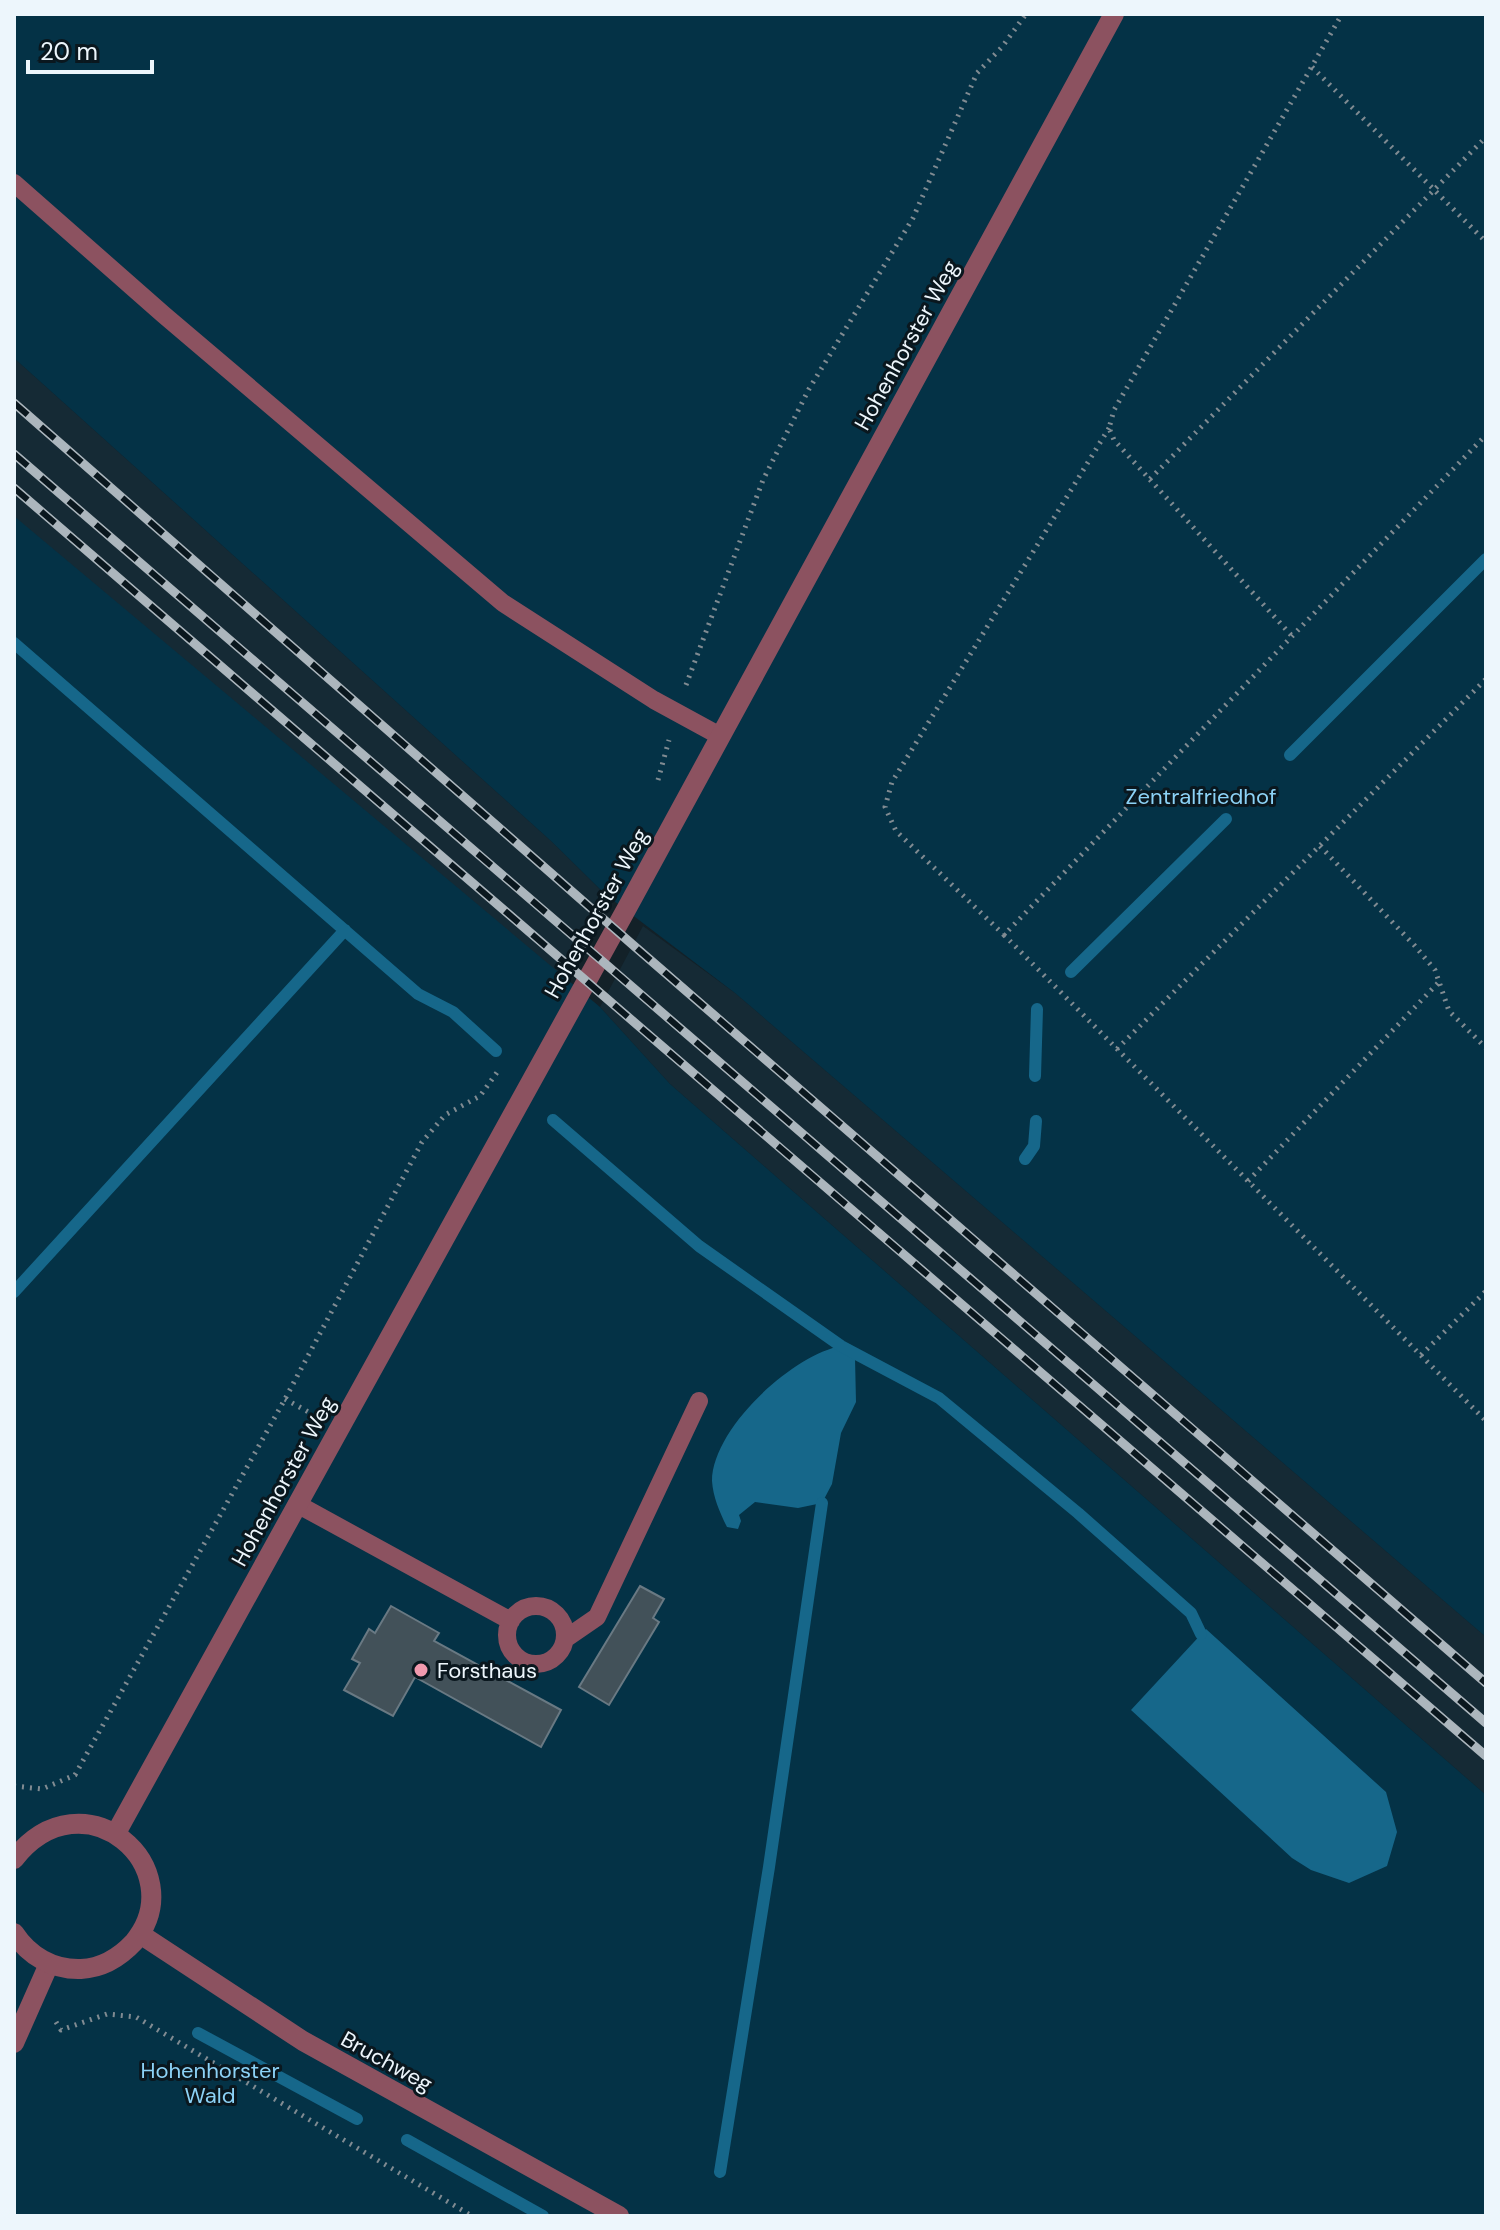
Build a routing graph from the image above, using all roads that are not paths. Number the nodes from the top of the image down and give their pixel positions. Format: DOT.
graph roads {
  1 [pos="1114,14"];
  2 [pos="14,183"];
  3 [pos="720,736"];
  4 [pos="699,1401"];
  5 [pos="297,1504"];
  6 [pos="511,1621"];
  7 [pos="565,1639"];
  8 [pos="116,1833"];
  9 [pos="14,1859"];
  10 [pos="14,1933"];
  11 [pos="140,1934"];
  12 [pos="49,1964"];
  13 [pos="14,2043"];
  14 [pos="619,2216"];
  1 -- 3 [label="street, Hohenhorster Weg"];
  2 -- 3 [label="lane"];
  3 -- 5 [label="street, Hohenhorster Weg"];
  4 -- 7 [label="lane"];
  5 -- 6 [label="lane"];
  5 -- 8 [label="street, Hohenhorster Weg"];
  6 -- 7 [label="lane"];
  6 -- 7 [label="lane"];
  8 -- 9 [label="street"];
  8 -- 11 [label="street"];
  10 -- 12 [label="street"];
  11 -- 12 [label="street"];
  11 -- 14 [label="street, Bruchweg"];
  12 -- 13 [label="street"];
}
